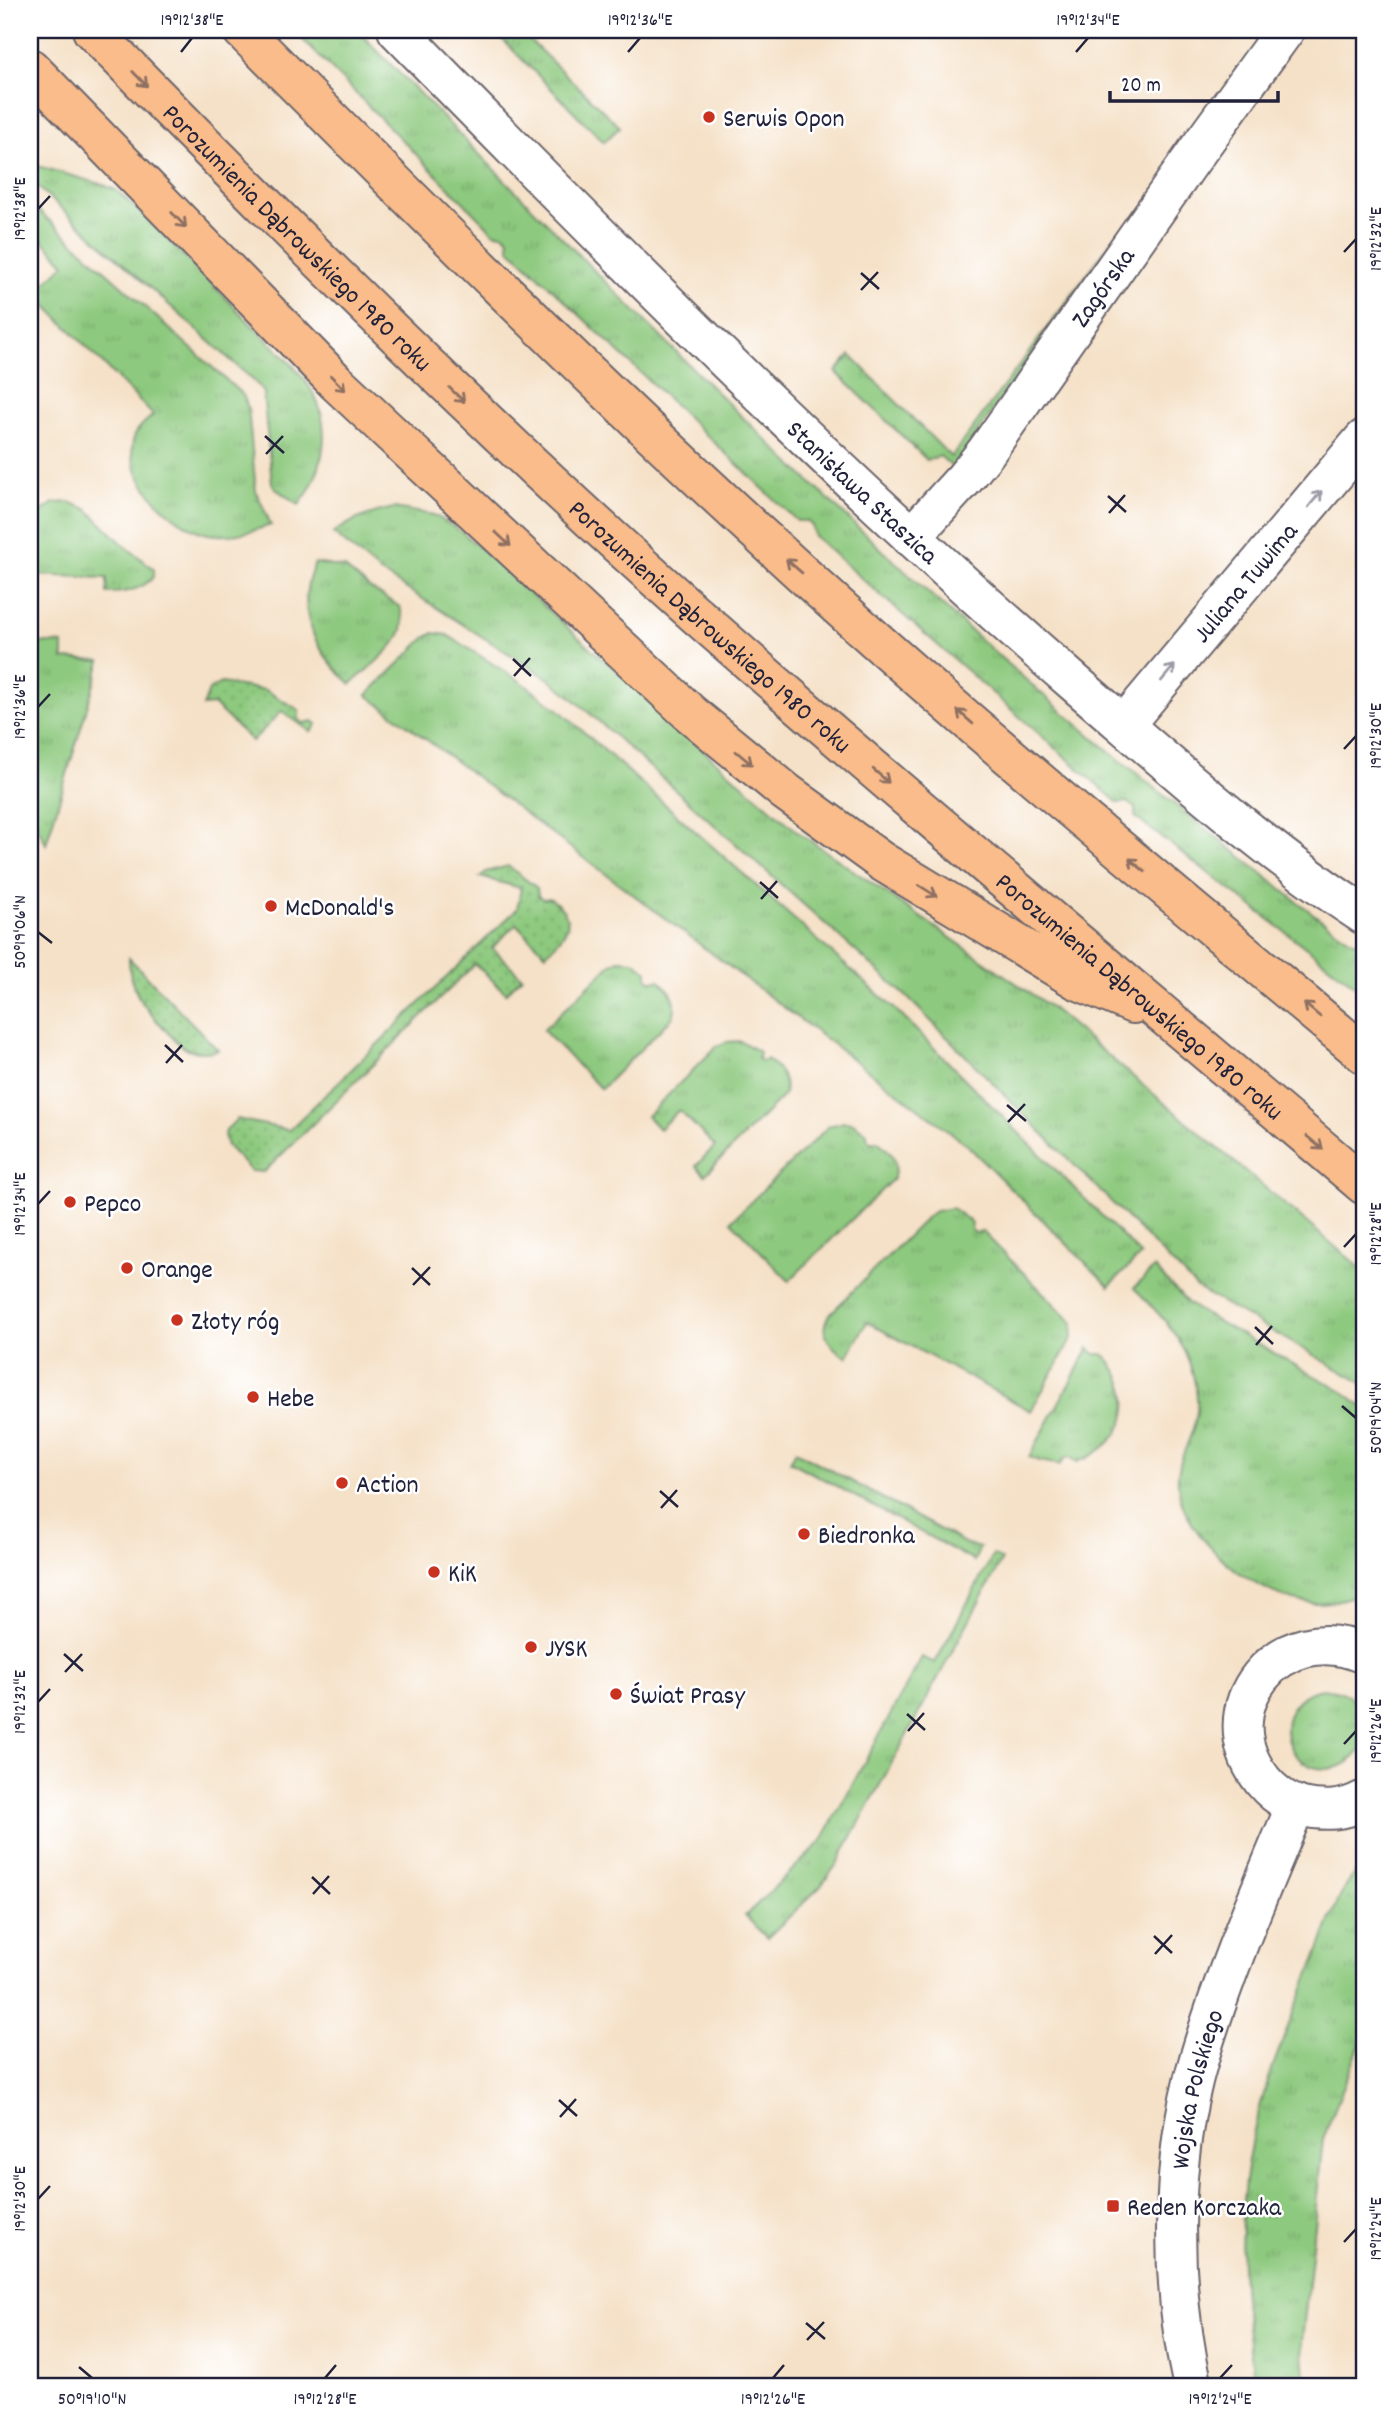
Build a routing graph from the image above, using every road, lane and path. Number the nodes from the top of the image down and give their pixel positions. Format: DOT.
graph roads {
  1 [pos="92,30"];
  2 [pos="242,30"];
  3 [pos="397,30"];
  4 [pos="1286,30"];
  5 [pos="30,68"];
  6 [pos="1364,439"];
  7 [pos="911,537"];
  8 [pos="1125,725"];
  9 [pos="1364,915"];
  10 [pos="1170,1020"];
  11 [pos="1364,1054"];
  12 [pos="1364,1185"];
  13 [pos="1364,1654"];
  14 [pos="1364,1800"];
  15 [pos="1296,1805"];
  16 [pos="1193,2387"];
  1 -- 10 [label="main road, Porozumienia Dąbrowskiego 1980 roku, one-way"];
  11 -- 2 [label="main road, one-way"];
  3 -- 7 [label="street, Stanisława Staszica"];
  4 -- 7 [label="street, Zagórska"];
  5 -- 10 [label="main road, one-way"];
  8 -- 6 [label="street, Juliana Tuwima, one-way"];
  7 -- 8 [label="street, Stanisława Staszica"];
  8 -- 9 [label="street, Stanisława Staszica"];
  10 -- 12 [label="main road, Porozumienia Dąbrowskiego 1980 roku, one-way"];
  13 -- 15 [label="street"];
  14 -- 15 [label="street"];
  15 -- 16 [label="street, Wojska Polskiego"];
}
